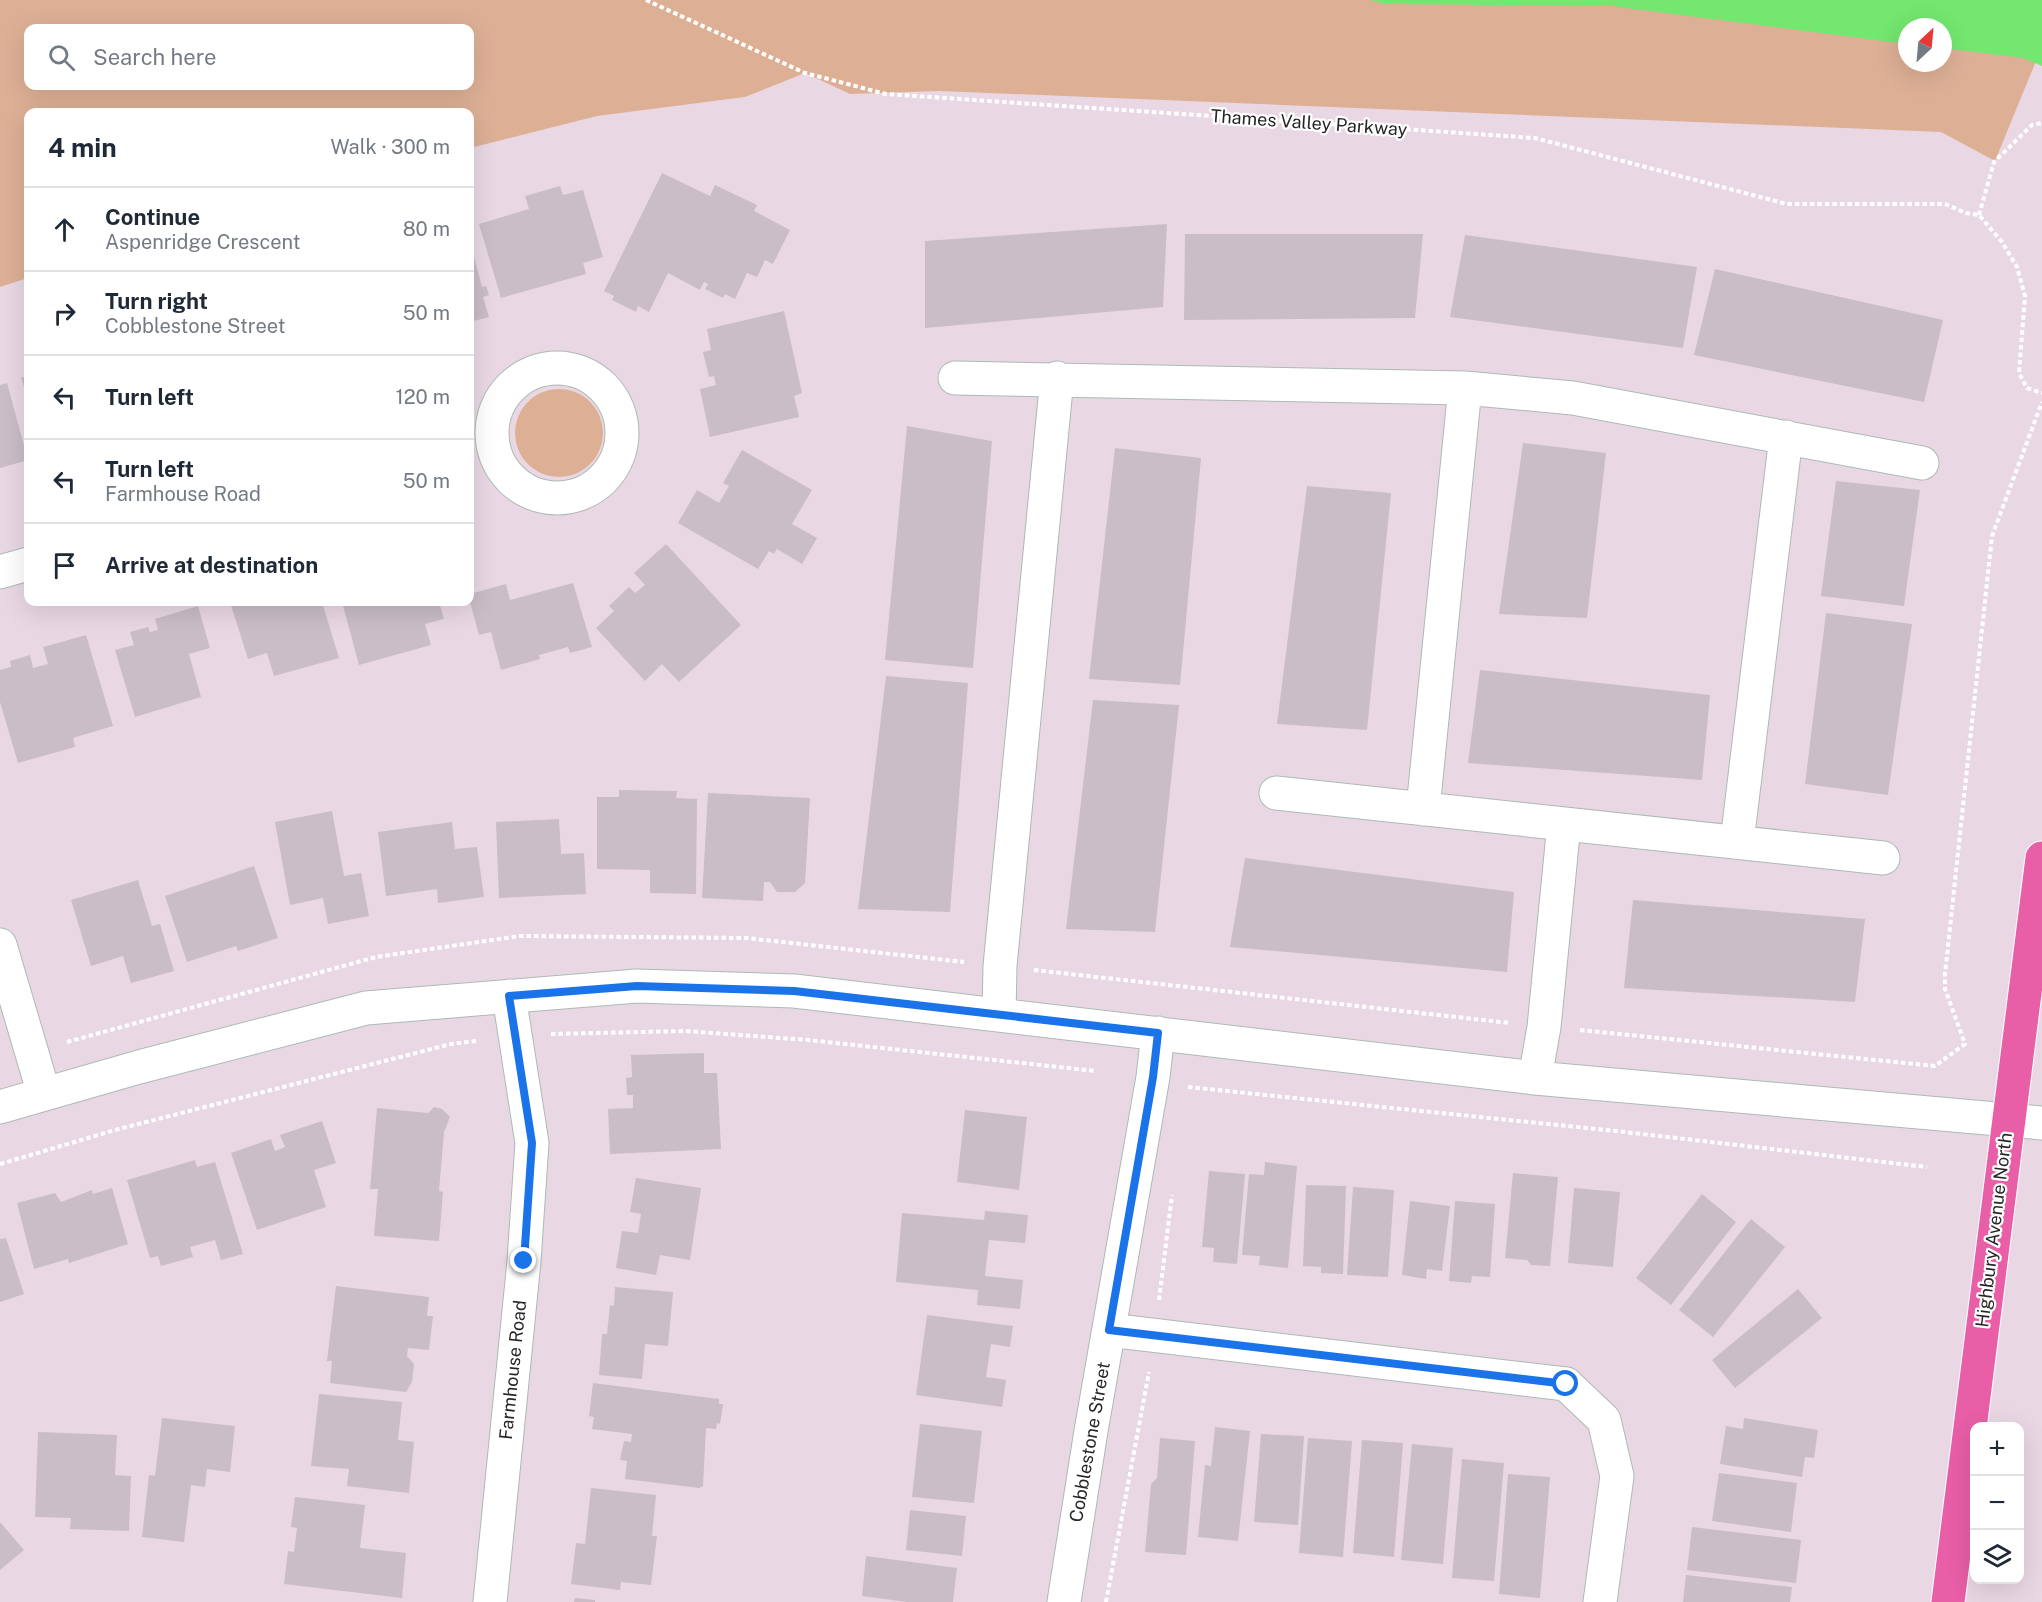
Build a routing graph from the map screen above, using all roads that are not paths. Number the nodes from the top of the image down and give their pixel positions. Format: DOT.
graph roads {
  1 [pos="955,378"];
  2 [pos="1057,378"];
  3 [pos="1466,388"];
  4 [pos="1786,437"];
  5 [pos="1922,463"];
  6 [pos="24,565"];
  7 [pos="0,572"];
  8 [pos="1276,793"];
  9 [pos="1422,809"];
  10 [pos="1564,824"];
  11 [pos="1737,842"];
  12 [pos="1883,858"];
  13 [pos="2042,858"];
  14 [pos="0,945"];
  15 [pos="509,996"];
  16 [pos="999,1015"];
  17 [pos="1158,1033"];
  18 [pos="1535,1078"];
  19 [pos="44,1094"];
  20 [pos="0,1107"];
  21 [pos="2008,1119"];
  22 [pos="2042,1123"];
  23 [pos="1109,1330"];
  24 [pos="490,1602"];
  25 [pos="1064,1602"];
  26 [pos="1600,1602"];
  27 [pos="1948,1602"];
  1 -- 2 [label="street"];
  2 -- 3 [label="street"];
  2 -- 16 [label="street"];
  3 -- 4 [label="street"];
  3 -- 9 [label="street"];
  4 -- 5 [label="street"];
  4 -- 11 [label="street"];
  6 -- 7 [label="street"];
  8 -- 9 [label="street"];
  9 -- 10 [label="street"];
  10 -- 11 [label="street"];
  10 -- 18 [label="street"];
  11 -- 12 [label="street"];
  13 -- 21 [label="main road, Highbury Avenue North"];
  14 -- 19 [label="street"];
  15 -- 16 [label="street"];
  15 -- 19 [label="street"];
  15 -- 24 [label="street, Farmhouse Road"];
  16 -- 17 [label="street"];
  17 -- 18 [label="street"];
  17 -- 23 [label="street, Cobblestone Street"];
  18 -- 21 [label="street"];
  19 -- 20 [label="street"];
  21 -- 22 [label="street"];
  21 -- 27 [label="main road, Highbury Avenue North"];
  23 -- 25 [label="street, Cobblestone Street"];
  23 -- 26 [label="street"];
}
